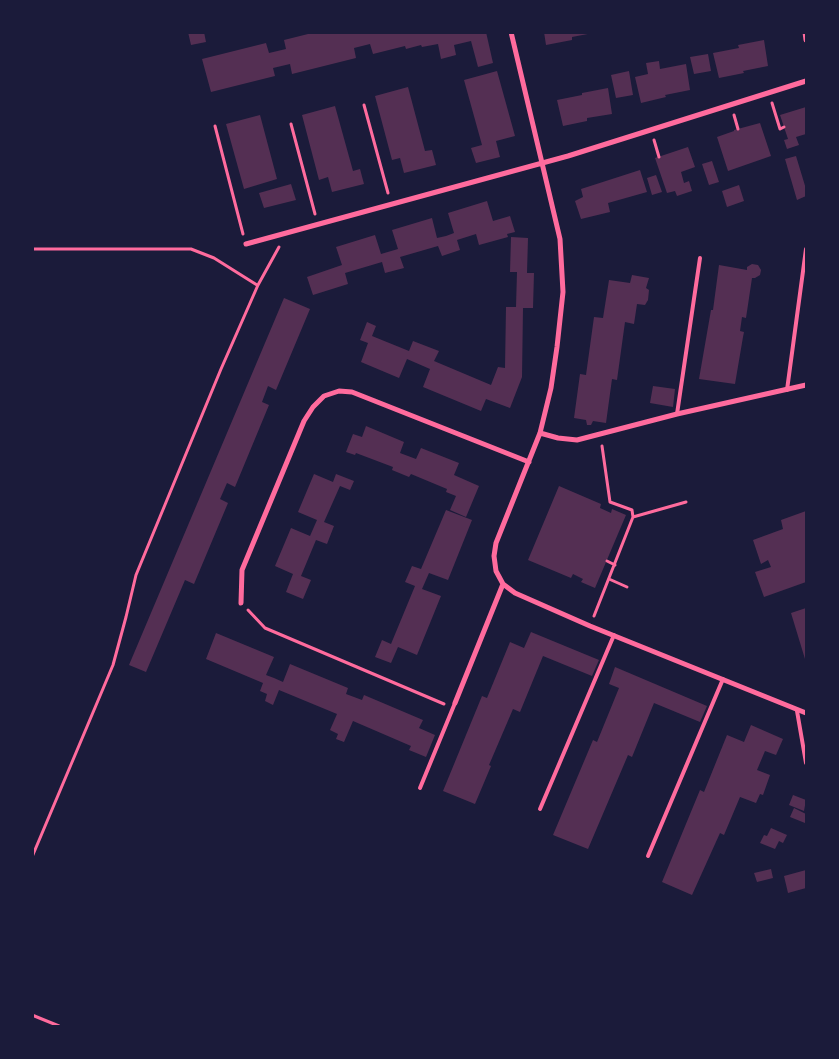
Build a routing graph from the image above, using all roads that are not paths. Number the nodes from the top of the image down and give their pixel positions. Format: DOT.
graph roads {
  1 [pos="511,32"];
  2 [pos="805,32"];
  3 [pos="806,40"];
  4 [pos="806,81"];
  5 [pos="541,164"];
  6 [pos="246,244"];
  7 [pos="806,249"];
  8 [pos="700,258"];
  9 [pos="806,385"];
  10 [pos="787,390"];
  11 [pos="677,414"];
  12 [pos="540,433"];
  13 [pos="530,462"];
  14 [pos="503,584"];
  15 [pos="241,603"];
  16 [pos="614,635"];
  17 [pos="722,679"];
  18 [pos="454,705"];
  19 [pos="797,711"];
  20 [pos="806,714"];
  21 [pos="806,763"];
  22 [pos="420,788"];
  23 [pos="540,809"];
  24 [pos="648,856"];
  1 -- 5 [label="street"];
  2 -- 3 [label="street"];
  4 -- 5 [label="street"];
  5 -- 6 [label="street"];
  5 -- 12 [label="street"];
  7 -- 10 [label="lane"];
  8 -- 11 [label="lane"];
  9 -- 10 [label="street"];
  10 -- 11 [label="street"];
  11 -- 12 [label="street"];
  12 -- 13 [label="street"];
  13 -- 14 [label="street"];
  13 -- 15 [label="street"];
  14 -- 16 [label="street"];
  14 -- 18 [label="street"];
  16 -- 17 [label="street"];
  16 -- 23 [label="lane"];
  17 -- 19 [label="street"];
  17 -- 24 [label="lane"];
  18 -- 22 [label="lane"];
  19 -- 20 [label="street"];
  19 -- 21 [label="lane"];
}
